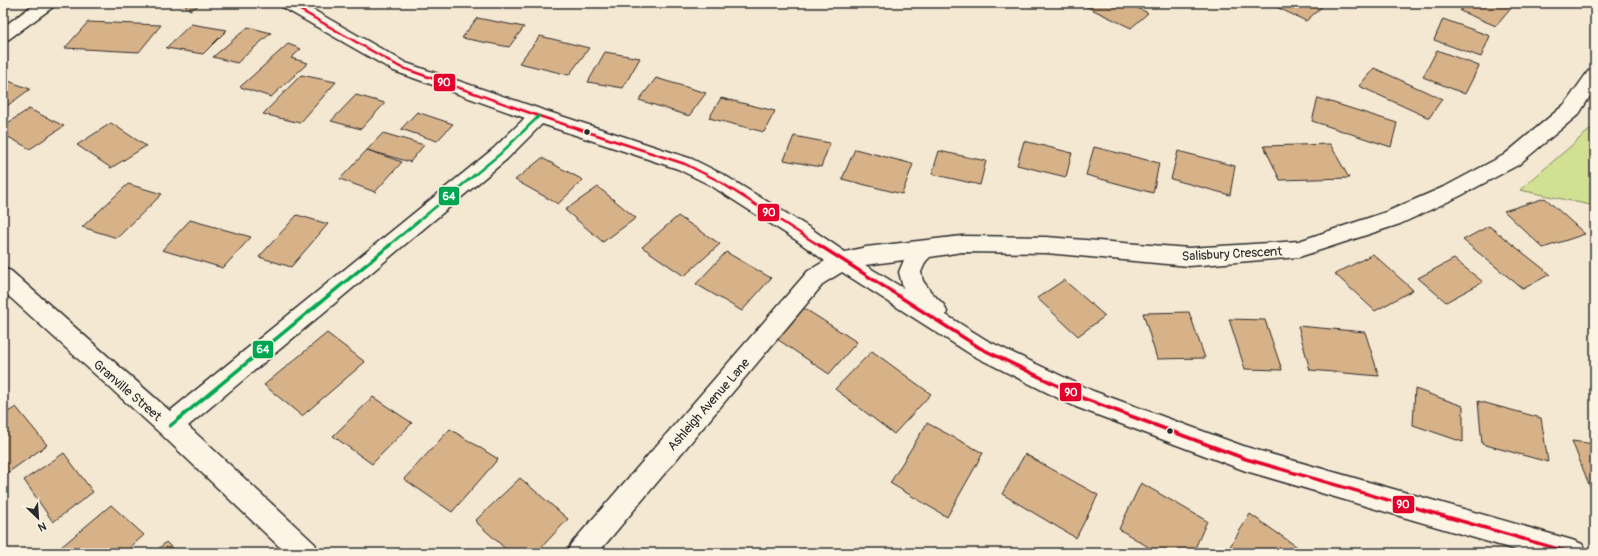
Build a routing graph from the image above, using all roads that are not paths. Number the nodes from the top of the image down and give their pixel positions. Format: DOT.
graph roads {
  1 [pos="48,3"];
  2 [pos="288,3"];
  3 [pos="3,35"];
  4 [pos="1595,74"];
  5 [pos="539,116"];
  6 [pos="924,249"];
  7 [pos="842,261"];
  8 [pos="3,276"];
  9 [pos="980,348"];
  10 [pos="170,426"];
  11 [pos="305,553"];
  12 [pos="581,553"];
  13 [pos="1572,553"];
  1 -- 3 [label="street"];
  2 -- 5 [label="street"];
  4 -- 6 [label="street, Salisbury Crescent"];
  5 -- 7 [label="street"];
  5 -- 10 [label="street"];
  6 -- 7 [label="street, Salisbury Crescent"];
  6 -- 9 [label="street"];
  7 -- 9 [label="street"];
  7 -- 12 [label="street, Ashleigh Avenue Lane"];
  8 -- 10 [label="street, Granville Street"];
  9 -- 13 [label="street"];
  10 -- 11 [label="street, Granville Street"];
}
